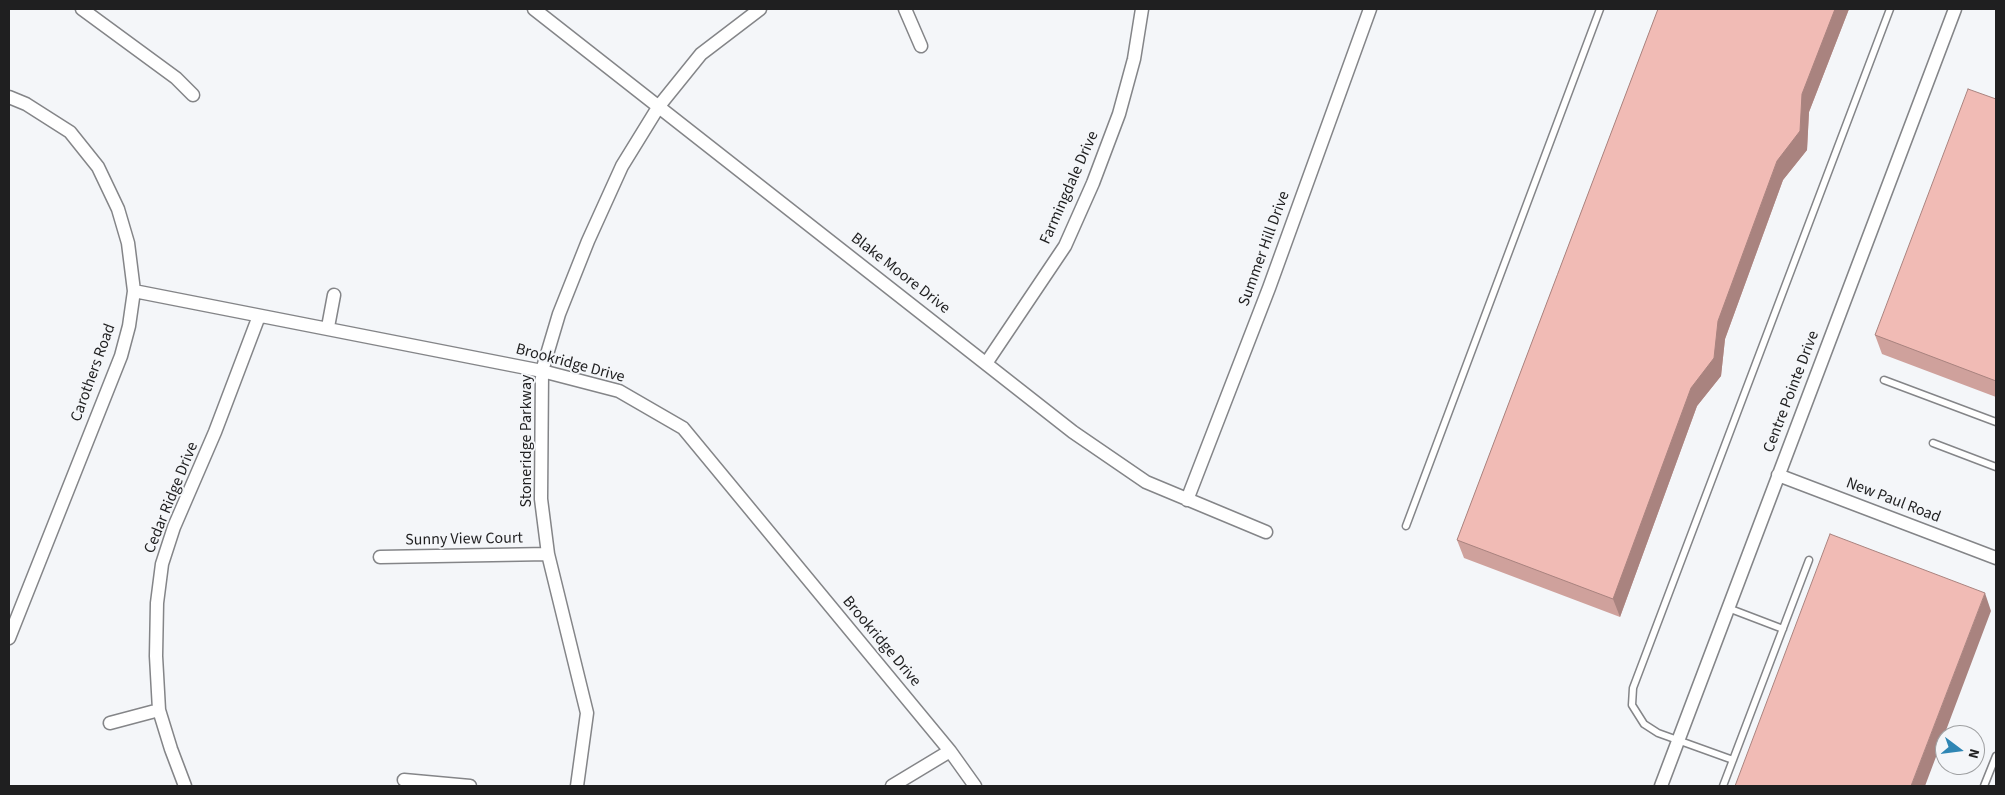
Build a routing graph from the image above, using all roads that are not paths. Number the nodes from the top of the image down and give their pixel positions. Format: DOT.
graph roads {
  1 [pos="82,9"];
  2 [pos="534,9"];
  3 [pos="760,9"];
  4 [pos="905,9"];
  5 [pos="1142,9"];
  6 [pos="1370,9"];
  7 [pos="1600,9"];
  8 [pos="1890,9"];
  9 [pos="1955,9"];
  10 [pos="922,46"];
  11 [pos="193,95"];
  12 [pos="9,97"];
  13 [pos="659,106"];
  14 [pos="134,291"];
  15 [pos="334,295"];
  16 [pos="259,316"];
  17 [pos="328,328"];
  18 [pos="986,362"];
  19 [pos="542,371"];
  20 [pos="1884,380"];
  21 [pos="1996,422"];
  22 [pos="1933,443"];
  23 [pos="1996,467"];
  24 [pos="1778,475"];
  25 [pos="1187,500"];
  26 [pos="1406,526"];
  27 [pos="1266,532"];
  28 [pos="548,554"];
  29 [pos="380,557"];
  30 [pos="1996,558"];
  31 [pos="1809,560"];
  32 [pos="1728,608"];
  33 [pos="1783,629"];
  34 [pos="9,638"];
  35 [pos="159,710"];
  36 [pos="110,723"];
  37 [pos="1678,740"];
  38 [pos="950,750"];
  39 [pos="1996,756"];
  40 [pos="1733,760"];
  41 [pos="404,780"];
  42 [pos="185,786"];
  43 [pos="470,786"];
  44 [pos="577,786"];
  45 [pos="892,786"];
  46 [pos="975,786"];
  47 [pos="1660,786"];
  48 [pos="1723,786"];
  49 [pos="1984,786"];
  1 -- 11 [label="street"];
  2 -- 13 [label="street, Blake Moore Drive"];
  3 -- 13 [label="street, Stoneridge Parkway"];
  4 -- 10 [label="street"];
  5 -- 18 [label="street, Farmingdale Drive"];
  6 -- 25 [label="street, Summer Hill Drive"];
  7 -- 26 [label="lane"];
  8 -- 37 [label="lane"];
  9 -- 24 [label="street, Centre Pointe Drive"];
  12 -- 14 [label="street, Carothers Road"];
  13 -- 18 [label="street, Blake Moore Drive"];
  13 -- 19 [label="street, Stoneridge Parkway"];
  14 -- 16 [label="street, Brookridge Drive"];
  14 -- 34 [label="street, Carothers Road"];
  15 -- 17 [label="street"];
  16 -- 17 [label="street, Brookridge Drive"];
  16 -- 35 [label="street, Cedar Ridge Drive"];
  17 -- 19 [label="street, Brookridge Drive"];
  18 -- 25 [label="street, Blake Moore Drive"];
  19 -- 28 [label="street, Stoneridge Parkway"];
  19 -- 38 [label="street, Brookridge Drive"];
  20 -- 21 [label="lane"];
  22 -- 23 [label="lane"];
  24 -- 30 [label="street, New Paul Road"];
  24 -- 32 [label="street, Centre Pointe Drive"];
  25 -- 27 [label="street, Blake Moore Drive"];
  28 -- 29 [label="street, Sunny View Court"];
  28 -- 44 [label="street, Stoneridge Parkway"];
  31 -- 33 [label="lane"];
  32 -- 33 [label="lane"];
  32 -- 37 [label="street, Centre Pointe Drive"];
  33 -- 40 [label="lane"];
  35 -- 36 [label="street"];
  35 -- 42 [label="street, Cedar Ridge Drive"];
  37 -- 40 [label="lane"];
  37 -- 47 [label="street, Centre Pointe Drive"];
  38 -- 45 [label="street"];
  38 -- 46 [label="street, Brookridge Drive"];
  39 -- 49 [label="lane"];
  40 -- 48 [label="lane"];
  41 -- 43 [label="street"];
}
